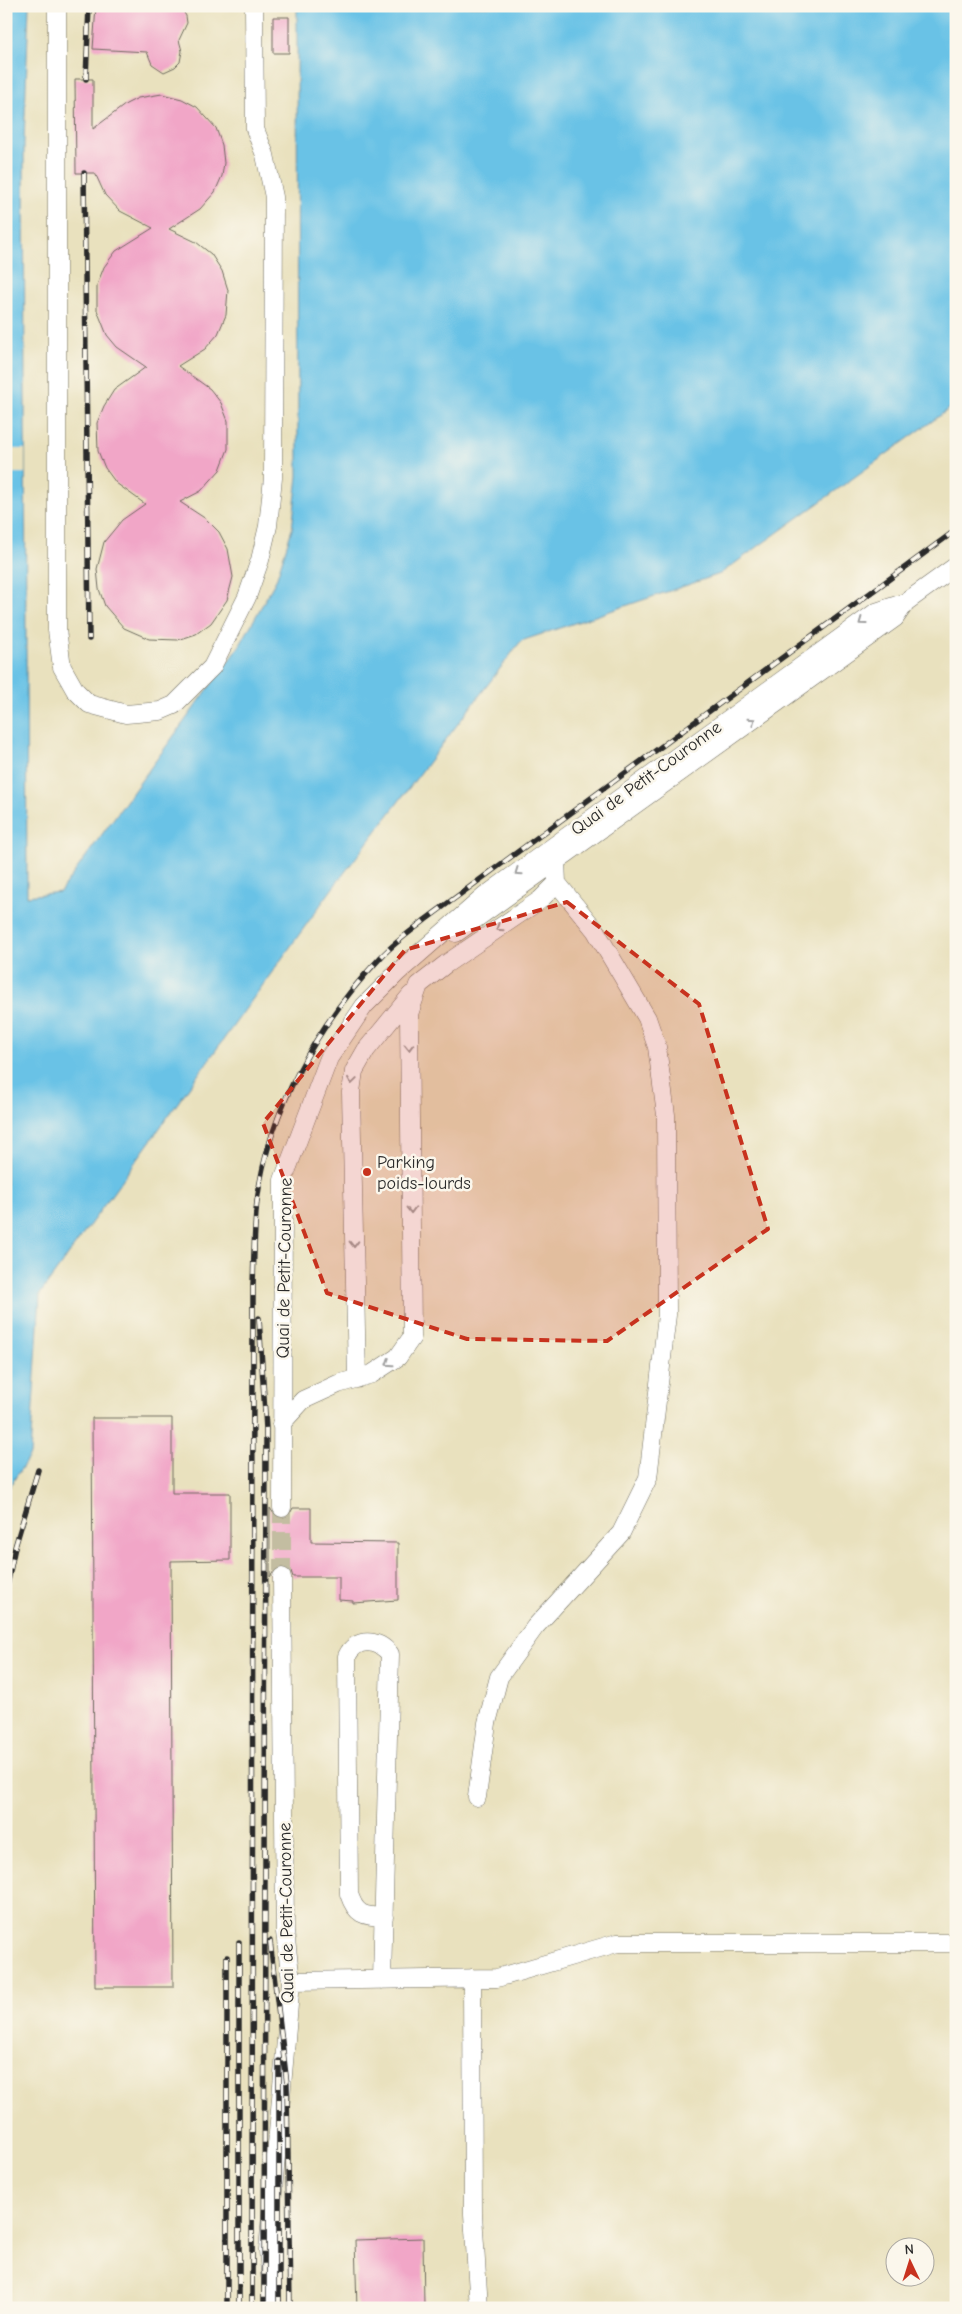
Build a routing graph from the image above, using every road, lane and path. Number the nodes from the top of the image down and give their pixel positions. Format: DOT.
graph roads {
  1 [pos="57,6"];
  2 [pos="254,6"];
  3 [pos="956,566"];
  4 [pos="553,856"];
  5 [pos="557,883"];
  6 [pos="419,985"];
  7 [pos="357,1379"];
  8 [pos="282,1424"];
  9 [pos="282,1508"];
  10 [pos="282,1576"];
  11 [pos="477,1797"];
  12 [pos="384,1917"];
  13 [pos="956,1943"];
  14 [pos="472,1978"];
  15 [pos="382,1980"];
  16 [pos="291,1981"];
  17 [pos="273,2308"];
  18 [pos="479,2308"];
  1 -- 2 [label="street"];
  3 -- 4 [label="street, Quai de Petit-Couronne"];
  4 -- 5 [label="street"];
  4 -- 8 [label="street, Quai de Petit-Couronne"];
  5 -- 6 [label="street, one-way"];
  5 -- 11 [label="street"];
  6 -- 7 [label="street, one-way"];
  6 -- 7 [label="street, one-way"];
  7 -- 8 [label="street"];
  8 -- 9 [label="street, Quai de Petit-Couronne"];
  10 -- 16 [label="street, Quai de Petit-Couronne"];
  12 -- 12 [label="street"];
  12 -- 15 [label="street"];
  13 -- 14 [label="street"];
  14 -- 15 [label="street"];
  14 -- 18 [label="street"];
  15 -- 16 [label="street"];
  16 -- 17 [label="street, Quai de Petit-Couronne"];
}
